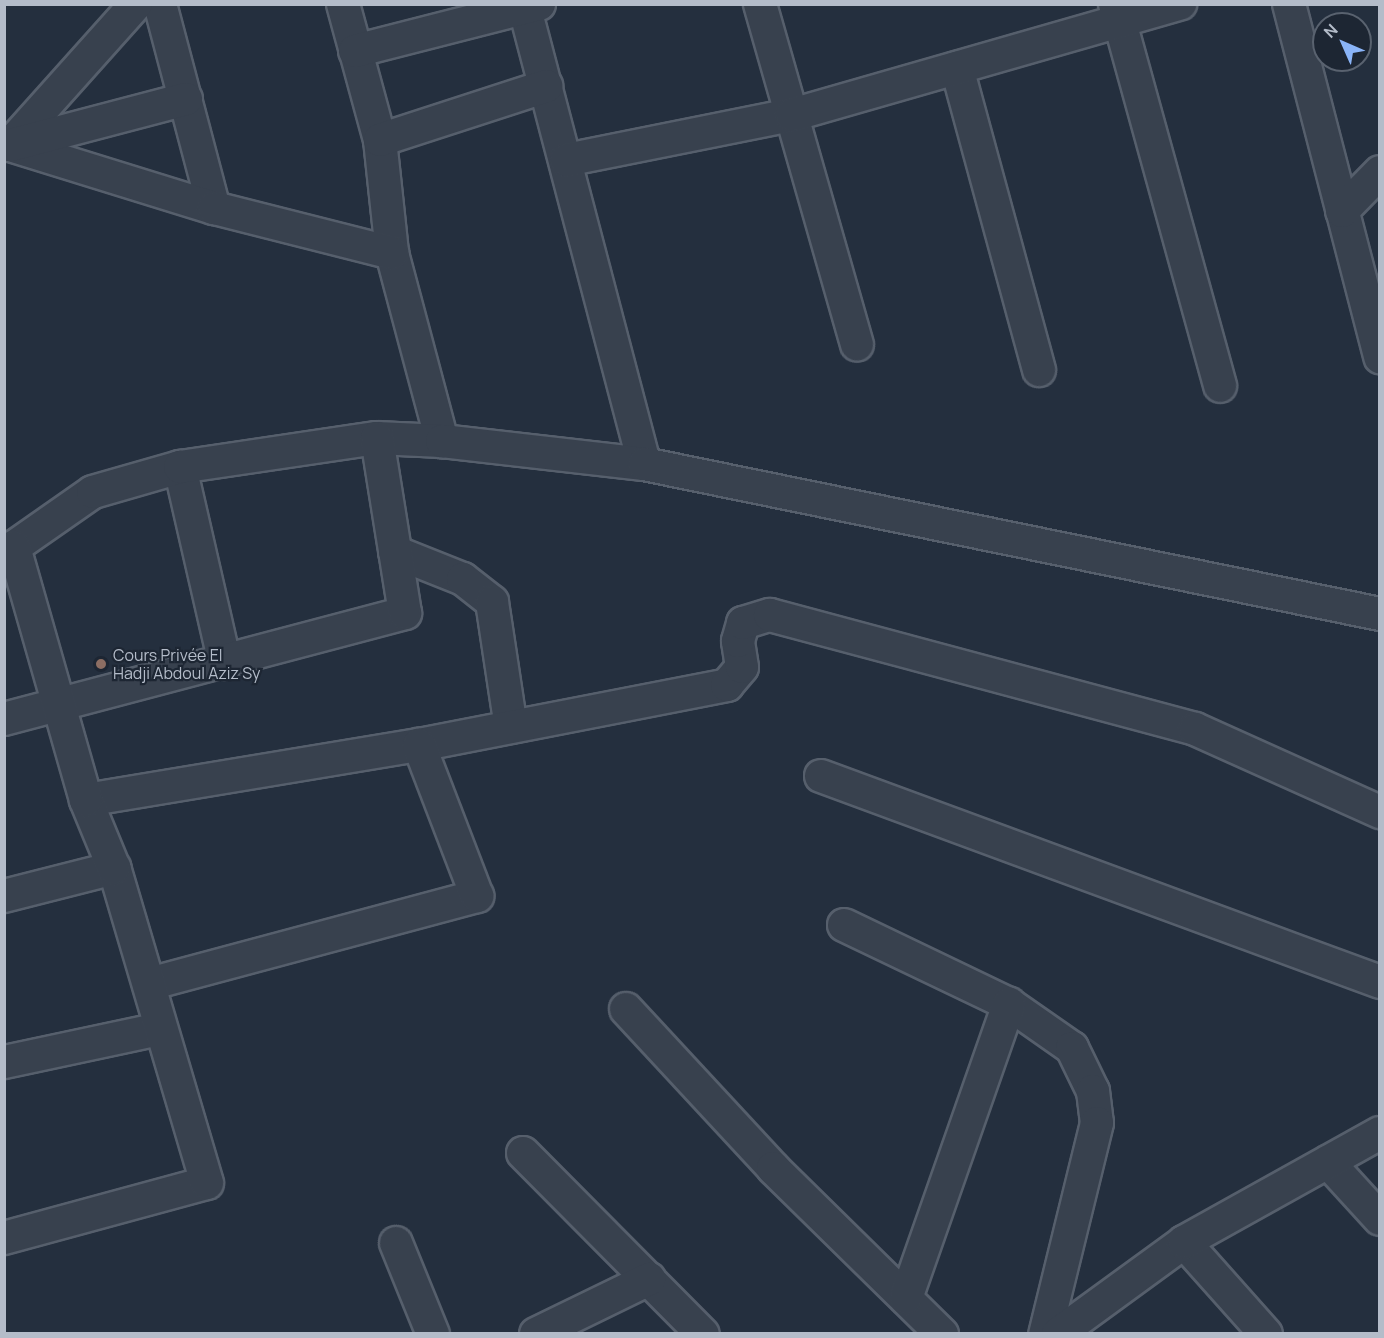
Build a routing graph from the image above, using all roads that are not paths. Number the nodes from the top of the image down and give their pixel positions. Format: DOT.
graph roads {
  1 [pos="136,4"];
  2 [pos="160,4"];
  3 [pos="343,4"];
  4 [pos="760,4"];
  5 [pos="1180,4"];
  6 [pos="1289,4"];
  7 [pos="532,7"];
  8 [pos="1118,13"];
  9 [pos="355,51"];
  10 [pos="957,68"];
  11 [pos="546,86"];
  12 [pos="186,99"];
  13 [pos="792,115"];
  14 [pos="380,140"];
  15 [pos="7,146"];
  16 [pos="566,160"];
  17 [pos="1380,172"];
  18 [pos="214,208"];
  19 [pos="1342,211"];
  20 [pos="392,253"];
  21 [pos="1377,336"];
  22 [pos="857,344"];
  23 [pos="1039,370"];
  24 [pos="1220,386"];
  25 [pos="377,438"];
  26 [pos="442,441"];
  27 [pos="644,464"];
  28 [pos="180,467"];
  29 [pos="9,550"];
  30 [pos="395,552"];
  31 [pos="1380,614"];
  32 [pos="225,663"];
  33 [pos="59,705"];
  34 [pos="4,719"];
  35 [pos="511,727"];
  36 [pos="419,745"];
  37 [pos="821,776"];
  38 [pos="86,800"];
  39 [pos="1380,812"];
  40 [pos="114,868"];
  41 [pos="4,896"];
  42 [pos="844,925"];
  43 [pos="1380,982"];
  44 [pos="149,984"];
  45 [pos="1008,1004"];
  46 [pos="626,1009"];
  47 [pos="159,1029"];
  48 [pos="4,1062"];
  49 [pos="1380,1132"];
  50 [pos="523,1153"];
  51 [pos="1328,1162"];
  52 [pos="1380,1219"];
  53 [pos="4,1238"];
  54 [pos="1184,1242"];
  55 [pos="396,1243"];
  56 [pos="649,1279"];
  57 [pos="906,1298"];
  58 [pos="433,1334"];
  59 [pos="536,1334"];
  60 [pos="703,1334"];
  61 [pos="942,1334"];
  62 [pos="1045,1334"];
  63 [pos="1058,1334"];
  64 [pos="1266,1334"];
  1 -- 15 [label="street"];
  2 -- 12 [label="street"];
  3 -- 9 [label="street"];
  4 -- 13 [label="street"];
  5 -- 8 [label="street"];
  6 -- 19 [label="street"];
  7 -- 9 [label="street"];
  7 -- 11 [label="street"];
  8 -- 10 [label="street"];
  8 -- 24 [label="street"];
  9 -- 14 [label="street"];
  10 -- 13 [label="street"];
  10 -- 23 [label="street"];
  11 -- 14 [label="street"];
  11 -- 16 [label="street"];
  12 -- 15 [label="street"];
  12 -- 18 [label="street"];
  13 -- 16 [label="street"];
  13 -- 22 [label="street"];
  14 -- 20 [label="street"];
  15 -- 18 [label="street"];
  16 -- 27 [label="street"];
  17 -- 19 [label="street"];
  18 -- 20 [label="street"];
  19 -- 21 [label="street"];
  20 -- 26 [label="street"];
  25 -- 26 [label="street"];
  25 -- 28 [label="street"];
  25 -- 30 [label="street"];
  26 -- 27 [label="street"];
  27 -- 31 [label="street"];
  28 -- 29 [label="street"];
  28 -- 32 [label="street"];
  29 -- 33 [label="street"];
  30 -- 32 [label="street"];
  30 -- 35 [label="street"];
  32 -- 33 [label="street"];
  33 -- 34 [label="street"];
  33 -- 38 [label="street"];
  35 -- 36 [label="street"];
  35 -- 39 [label="street"];
  36 -- 38 [label="street"];
  36 -- 44 [label="street"];
  37 -- 43 [label="street"];
  38 -- 40 [label="street"];
  40 -- 41 [label="street"];
  40 -- 44 [label="street"];
  42 -- 45 [label="street"];
  44 -- 47 [label="street"];
  45 -- 57 [label="street"];
  45 -- 62 [label="street"];
  46 -- 57 [label="street"];
  47 -- 48 [label="street"];
  47 -- 53 [label="street"];
  49 -- 51 [label="street"];
  50 -- 56 [label="street"];
  51 -- 52 [label="street"];
  51 -- 54 [label="street"];
  54 -- 63 [label="street"];
  54 -- 64 [label="street"];
  55 -- 58 [label="street"];
  56 -- 59 [label="street"];
  56 -- 60 [label="street"];
  57 -- 61 [label="street"];
}
